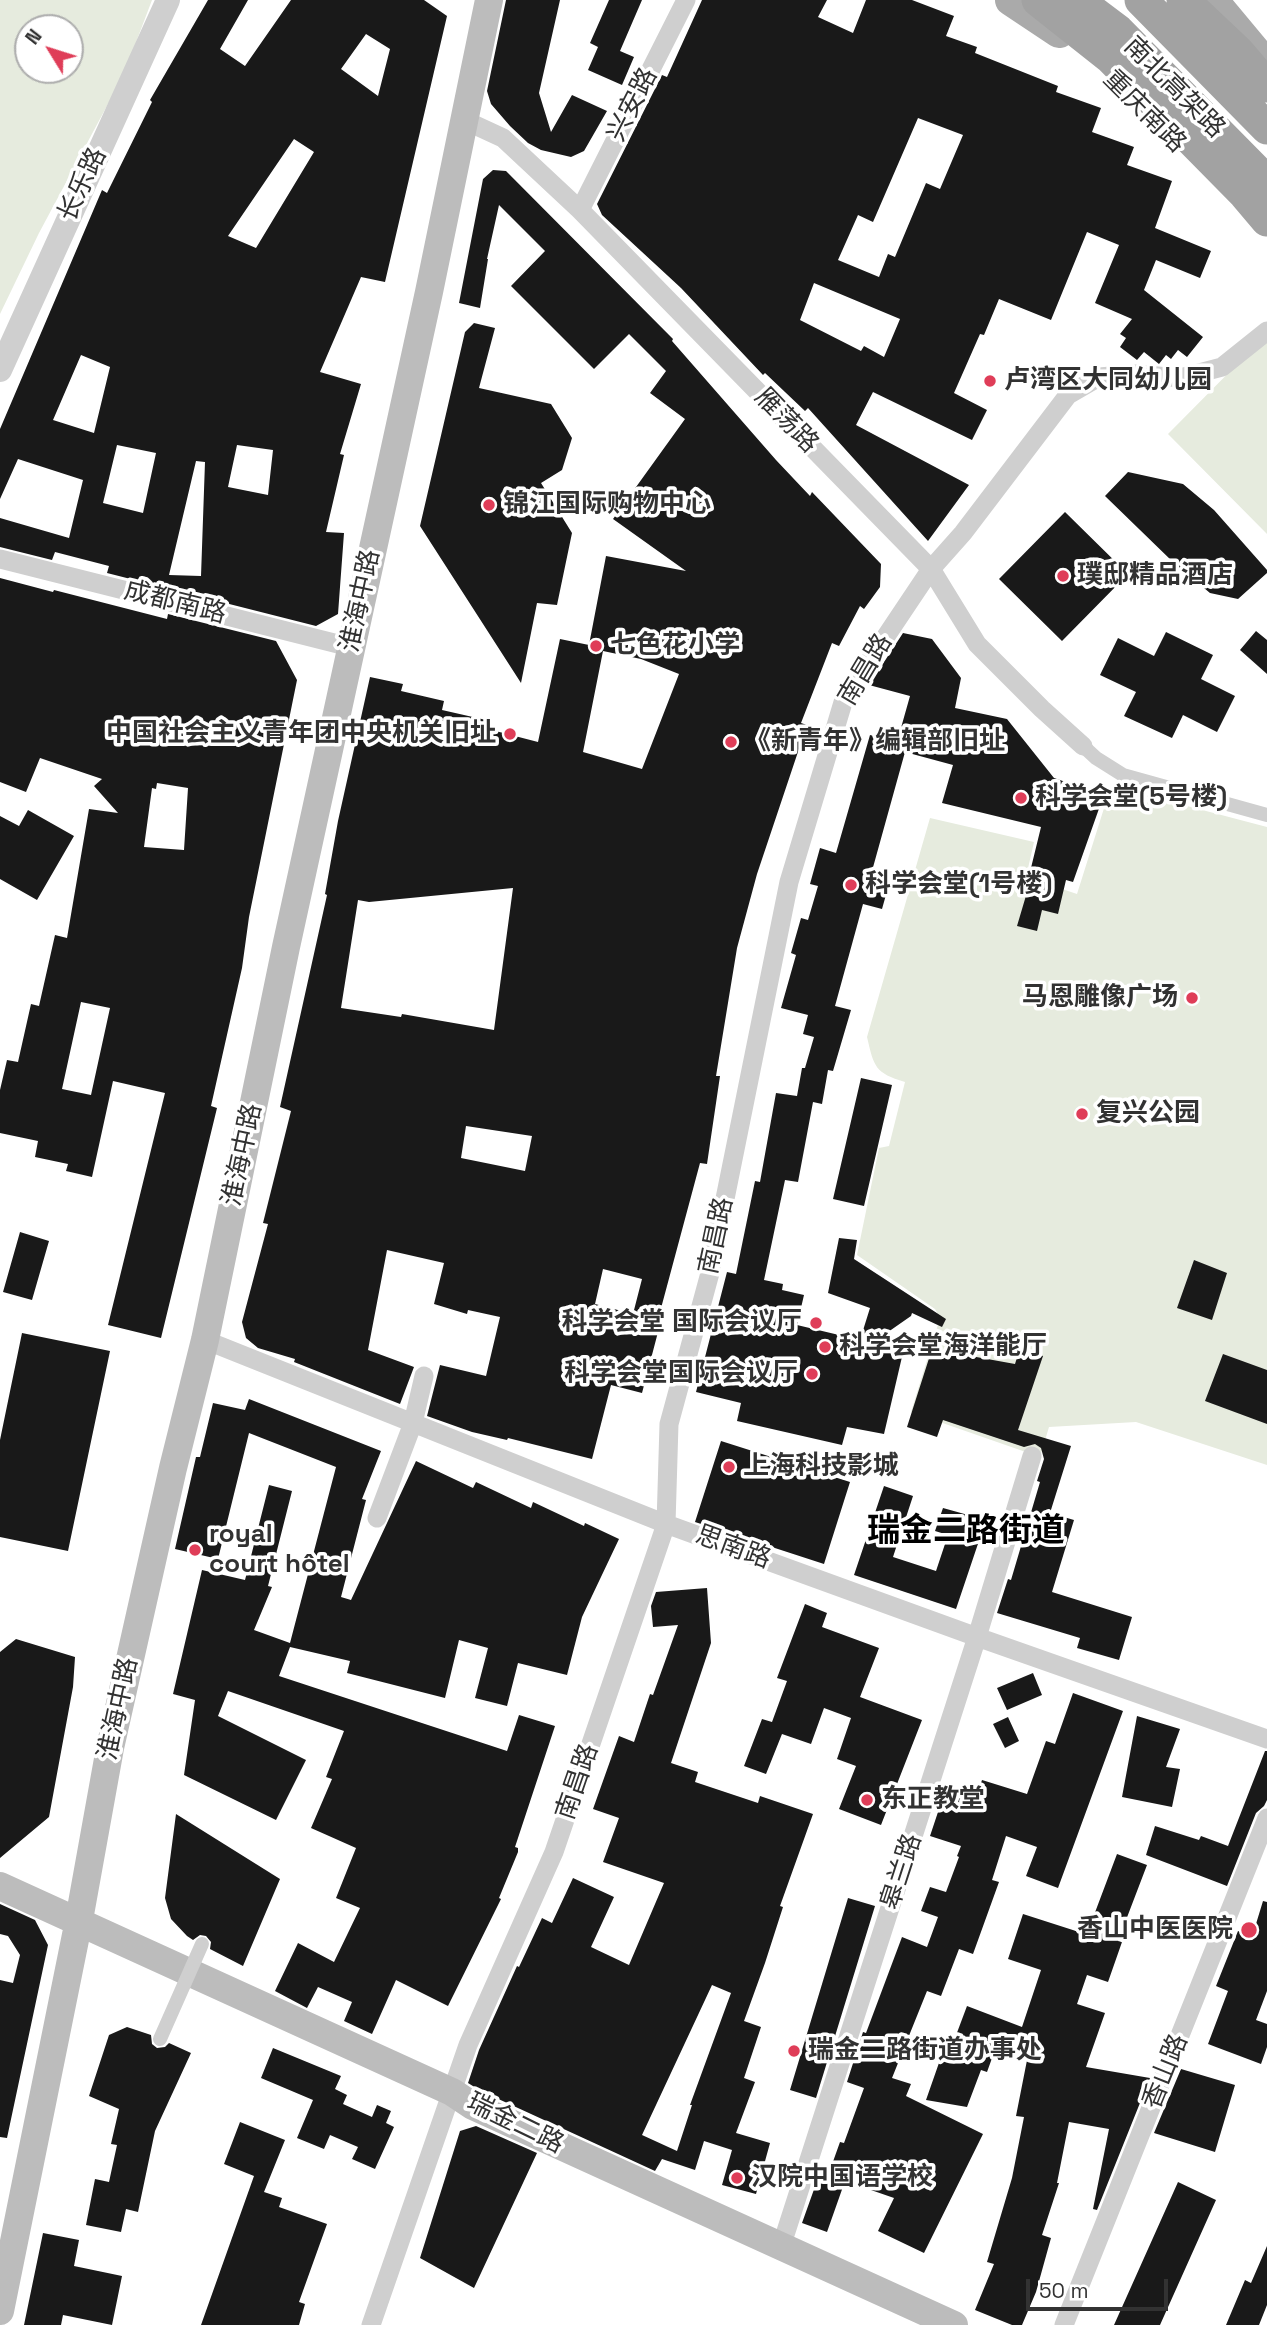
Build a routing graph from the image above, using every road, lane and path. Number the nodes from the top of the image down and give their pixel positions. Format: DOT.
graph roads {
  1 [pos="168,0"];
  2 [pos="489,0"];
  3 [pos="686,0"];
  4 [pos="1011,0"];
  5 [pos="1038,0"];
  6 [pos="1064,0"];
  7 [pos="1077,0"];
  8 [pos="1141,0"];
  9 [pos="1153,0"];
  10 [pos="1183,0"];
  11 [pos="1212,0"];
  12 [pos="1267,66"];
  13 [pos="1267,86"];
  14 [pos="1267,100"];
  15 [pos="464,120"];
  16 [pos="1267,128"];
  17 [pos="1267,182"];
  18 [pos="1267,195"];
  19 [pos="580,210"];
  20 [pos="1267,220"];
  21 [pos="1267,236"];
  22 [pos="1267,331"];
  23 [pos="0,370"];
  24 [pos="0,559"];
  25 [pos="931,569"];
  26 [pos="351,647"];
  27 [pos="1083,746"];
  28 [pos="1267,815"];
  29 [pos="205,1340"];
  30 [pos="424,1377"];
  31 [pos="413,1423"];
  32 [pos="1032,1456"];
  33 [pos="377,1518"];
  34 [pos="666,1524"];
  35 [pos="977,1637"];
  36 [pos="1267,1739"];
  37 [pos="1267,1818"];
  38 [pos="0,1886"];
  39 [pos="79,1920"];
  40 [pos="202,1944"];
  41 [pos="160,2039"];
  42 [pos="452,2092"];
  43 [pos="780,2247"];
  44 [pos="0,2311"];
  45 [pos="371,2325"];
  46 [pos="954,2325"];
  47 [pos="1064,2325"];
  1 -- 23 [label="street, 长乐路"];
  2 -- 15 [label="main road, 淮海中路"];
  3 -- 19 [label="street, 兴安路"];
  4 -- 21 [label="main road, 重庆南路"];
  5 -- 20 [label="highway"];
  6 -- 18 [label="main road, 重庆南路"];
  7 -- 17 [label="highway, 南北高架路"];
  8 -- 16 [label="highway, 南北高架路"];
  9 -- 14 [label="main road"];
  10 -- 13 [label="highway"];
  11 -- 12 [label="main road"];
  15 -- 19 [label="street, 雁荡路"];
  15 -- 26 [label="main road, 淮海中路"];
  19 -- 25 [label="street, 雁荡路"];
  22 -- 25 [label="street, 南昌路"];
  24 -- 26 [label="street, 成都南路"];
  25 -- 27 [label="street, 雁荡路"];
  25 -- 34 [label="street, 南昌路"];
  26 -- 29 [label="main road, 淮海中路"];
  27 -- 28 [label="street"];
  29 -- 31 [label="street, 思南路"];
  29 -- 39 [label="main road, 淮海中路"];
  30 -- 31 [label="street"];
  31 -- 33 [label="street"];
  31 -- 34 [label="street, 思南路"];
  32 -- 35 [label="street, 皋兰路"];
  34 -- 35 [label="street, 思南路"];
  34 -- 42 [label="street, 南昌路"];
  35 -- 36 [label="street, 思南路"];
  35 -- 43 [label="street, 皋兰路"];
  37 -- 47 [label="street, 香山路"];
  38 -- 39 [label="main road, 瑞金二路"];
  39 -- 42 [label="main road, 瑞金二路"];
  39 -- 44 [label="main road, 淮海中路"];
  40 -- 41 [label="street, bridge"];
  42 -- 43 [label="main road, 瑞金二路"];
  42 -- 45 [label="street, 南昌路"];
  43 -- 46 [label="main road, 瑞金二路"];
}
